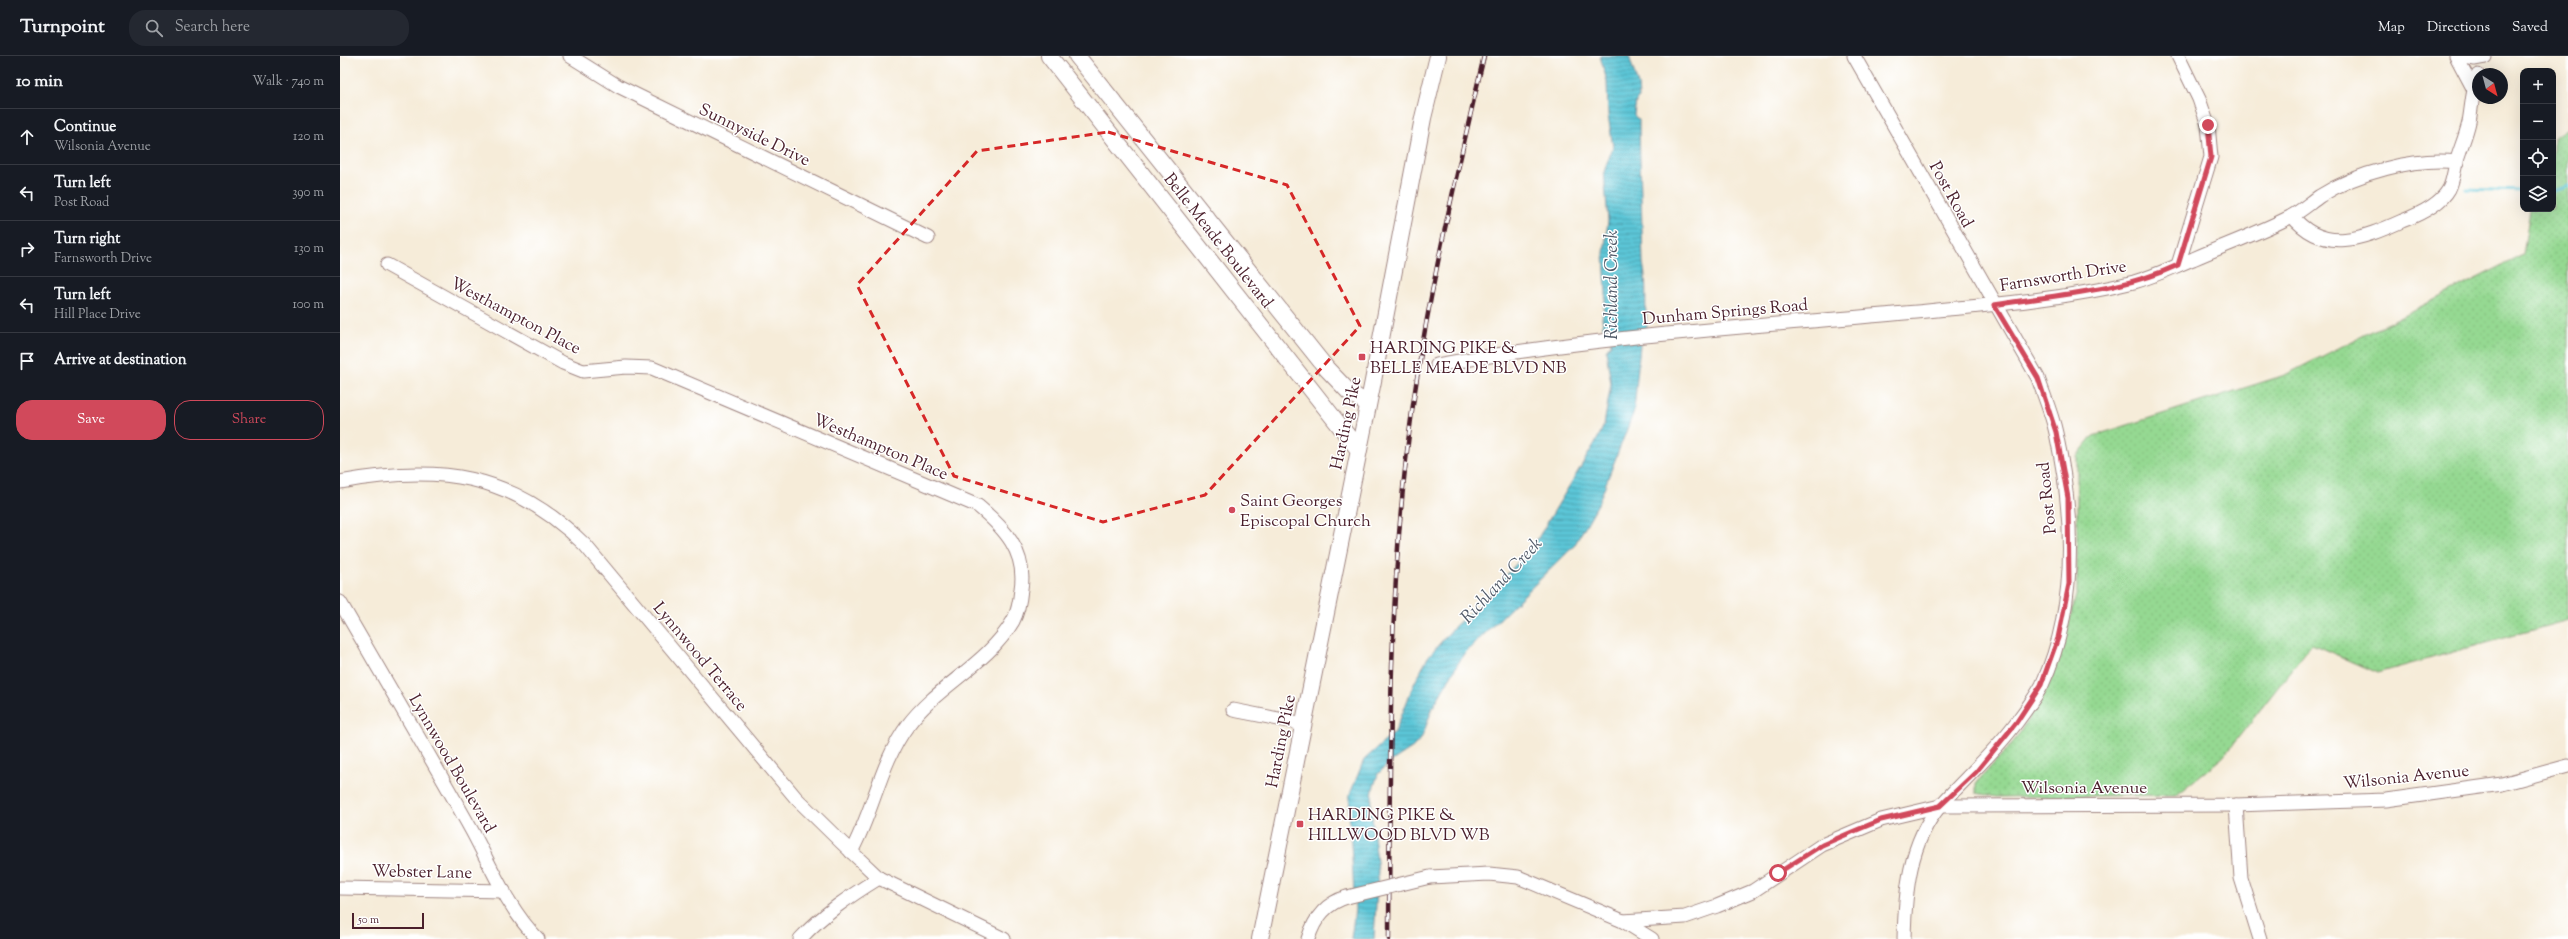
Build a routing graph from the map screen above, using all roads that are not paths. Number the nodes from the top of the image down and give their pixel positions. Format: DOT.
graph roads {
  1 [pos="570,56"];
  2 [pos="1049,56"];
  3 [pos="1077,56"];
  4 [pos="1438,56"];
  5 [pos="1854,56"];
  6 [pos="2178,56"];
  7 [pos="2456,56"];
  8 [pos="2459,56"];
  9 [pos="2485,56"];
  10 [pos="2480,68"];
  11 [pos="2472,86"];
  12 [pos="2472,95"];
  13 [pos="1159,160"];
  14 [pos="2457,162"];
  15 [pos="1142,173"];
  16 [pos="2292,216"];
  17 [pos="928,238"];
  18 [pos="1237,256"];
  19 [pos="387,265"];
  20 [pos="2178,265"];
  21 [pos="1218,270"];
  22 [pos="1994,305"];
  23 [pos="1289,323"];
  24 [pos="1271,337"];
  25 [pos="1437,365"];
  26 [pos="1368,404"];
  27 [pos="1358,449"];
  28 [pos="340,482"];
  29 [pos="340,602"];
  30 [pos="1233,710"];
  31 [pos="1304,724"];
  32 [pos="2568,766"];
  33 [pos="2236,805"];
  34 [pos="1940,806"];
  35 [pos="851,852"];
  36 [pos="879,878"];
  37 [pos="340,888"];
  38 [pos="504,891"];
  39 [pos="1623,921"];
  40 [pos="538,939"];
  41 [pos="800,939"];
  42 [pos="1004,939"];
  43 [pos="1260,939"];
  44 [pos="1308,939"];
  45 [pos="1652,939"];
  46 [pos="1904,939"];
  47 [pos="2260,939"];
  1 -- 17 [label="street, Sunnyside Drive"];
  2 -- 15 [label="main road, Belle Meade Boulevard"];
  3 -- 13 [label="main road, Belle Meade Boulevard"];
  4 -- 26 [label="main road, Harding Pike"];
  5 -- 22 [label="street, Post Road"];
  6 -- 20 [label="street"];
  7 -- 11 [label="street"];
  8 -- 9 [label="street"];
  9 -- 10 [label="street"];
  12 -- 14 [label="street"];
  13 -- 15 [label="main road"];
  13 -- 18 [label="main road, Belle Meade Boulevard"];
  14 -- 16 [label="street, Farnsworth Drive"];
  14 -- 16 [label="street"];
  15 -- 21 [label="main road, Belle Meade Boulevard"];
  16 -- 20 [label="street, Farnsworth Drive"];
  18 -- 21 [label="main road"];
  18 -- 23 [label="main road, Belle Meade Boulevard"];
  19 -- 35 [label="street, Westhampton Place"];
  20 -- 22 [label="street, Farnsworth Drive"];
  21 -- 24 [label="main road, Belle Meade Boulevard"];
  22 -- 25 [label="street, Dunham Springs Road"];
  22 -- 34 [label="street, Post Road"];
  23 -- 24 [label="main road"];
  23 -- 26 [label="main road, Belle Meade Boulevard"];
  24 -- 27 [label="main road, Belle Meade Boulevard"];
  26 -- 27 [label="main road, Harding Pike"];
  27 -- 31 [label="main road, Harding Pike"];
  28 -- 35 [label="street, Lynnwood Terrace"];
  29 -- 38 [label="street, Lynnwood Boulevard"];
  30 -- 31 [label="street"];
  31 -- 43 [label="main road, Harding Pike"];
  32 -- 33 [label="street, Wilsonia Avenue"];
  33 -- 34 [label="street, Wilsonia Avenue"];
  33 -- 47 [label="street"];
  34 -- 39 [label="street, Wilsonia Avenue"];
  34 -- 46 [label="street, Post Road"];
  35 -- 36 [label="street, Lynnwood Terrace"];
  36 -- 41 [label="street"];
  36 -- 42 [label="street, Lynnwood Terrace"];
  37 -- 38 [label="street, Webster Lane"];
  38 -- 40 [label="street, Lynnwood Boulevard"];
  39 -- 44 [label="street, bridge"];
  39 -- 45 [label="street"];
}
